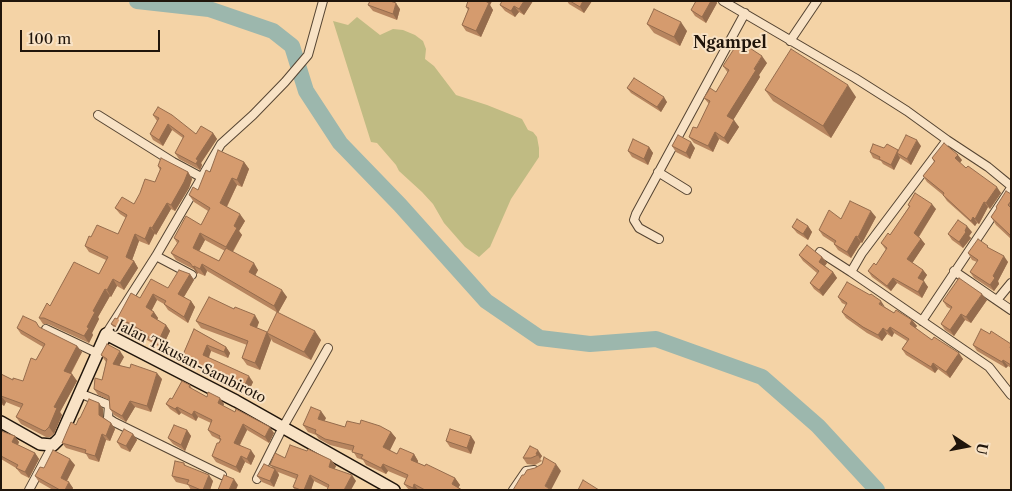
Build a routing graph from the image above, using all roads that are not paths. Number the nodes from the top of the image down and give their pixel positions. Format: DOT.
graph roads {
  1 [pos="323,1"];
  2 [pos="723,1"];
  3 [pos="817,1"];
  4 [pos="744,13"];
  5 [pos="790,41"];
  6 [pos="98,115"];
  7 [pos="947,140"];
  8 [pos="658,172"];
  9 [pos="201,177"];
  10 [pos="1011,187"];
  11 [pos="687,190"];
  12 [pos="659,239"];
  13 [pos="820,252"];
  14 [pos="156,256"];
  15 [pos="954,271"];
  16 [pos="851,272"];
  17 [pos="192,275"];
  18 [pos="1011,283"];
  19 [pos="997,300"];
  20 [pos="1011,310"];
  21 [pos="922,321"];
  22 [pos="46,329"];
  23 [pos="106,334"];
  24 [pos="328,348"];
  25 [pos="97,353"];
  26 [pos="80,393"];
  27 [pos="1011,395"];
  28 [pos="1,422"];
  29 [pos="284,427"];
  30 [pos="52,445"];
  31 [pos="543,466"];
  32 [pos="222,475"];
  33 [pos="257,479"];
  34 [pos="29,490"];
  35 [pos="394,490"];
  36 [pos="513,490"];
  1 -- 9 [label="street"];
  2 -- 4 [label="street"];
  3 -- 5 [label="street"];
  4 -- 5 [label="street"];
  4 -- 8 [label="street"];
  5 -- 7 [label="street"];
  6 -- 9 [label="street"];
  7 -- 10 [label="street"];
  7 -- 16 [label="street"];
  8 -- 11 [label="street"];
  8 -- 12 [label="street"];
  9 -- 14 [label="street"];
  10 -- 15 [label="street"];
  13 -- 16 [label="street"];
  14 -- 17 [label="street"];
  14 -- 23 [label="street"];
  15 -- 19 [label="street"];
  15 -- 21 [label="street"];
  16 -- 21 [label="street"];
  18 -- 19 [label="street"];
  19 -- 20 [label="street"];
  21 -- 27 [label="street"];
  22 -- 25 [label="street"];
  23 -- 25 [label="street, Jalan Tikusan-Sambiroto"];
  23 -- 29 [label="street, Jalan Tikusan-Sambiroto"];
  24 -- 29 [label="street"];
  25 -- 26 [label="street, Jalan Tikusan-Sambiroto"];
  26 -- 30 [label="street, Jalan Tikusan-Sambiroto"];
  26 -- 32 [label="street"];
  28 -- 30 [label="street"];
  29 -- 33 [label="street"];
  29 -- 35 [label="street, Jalan Tikusan-Sambiroto"];
  30 -- 34 [label="street"];
  31 -- 36 [label="street"];
}
